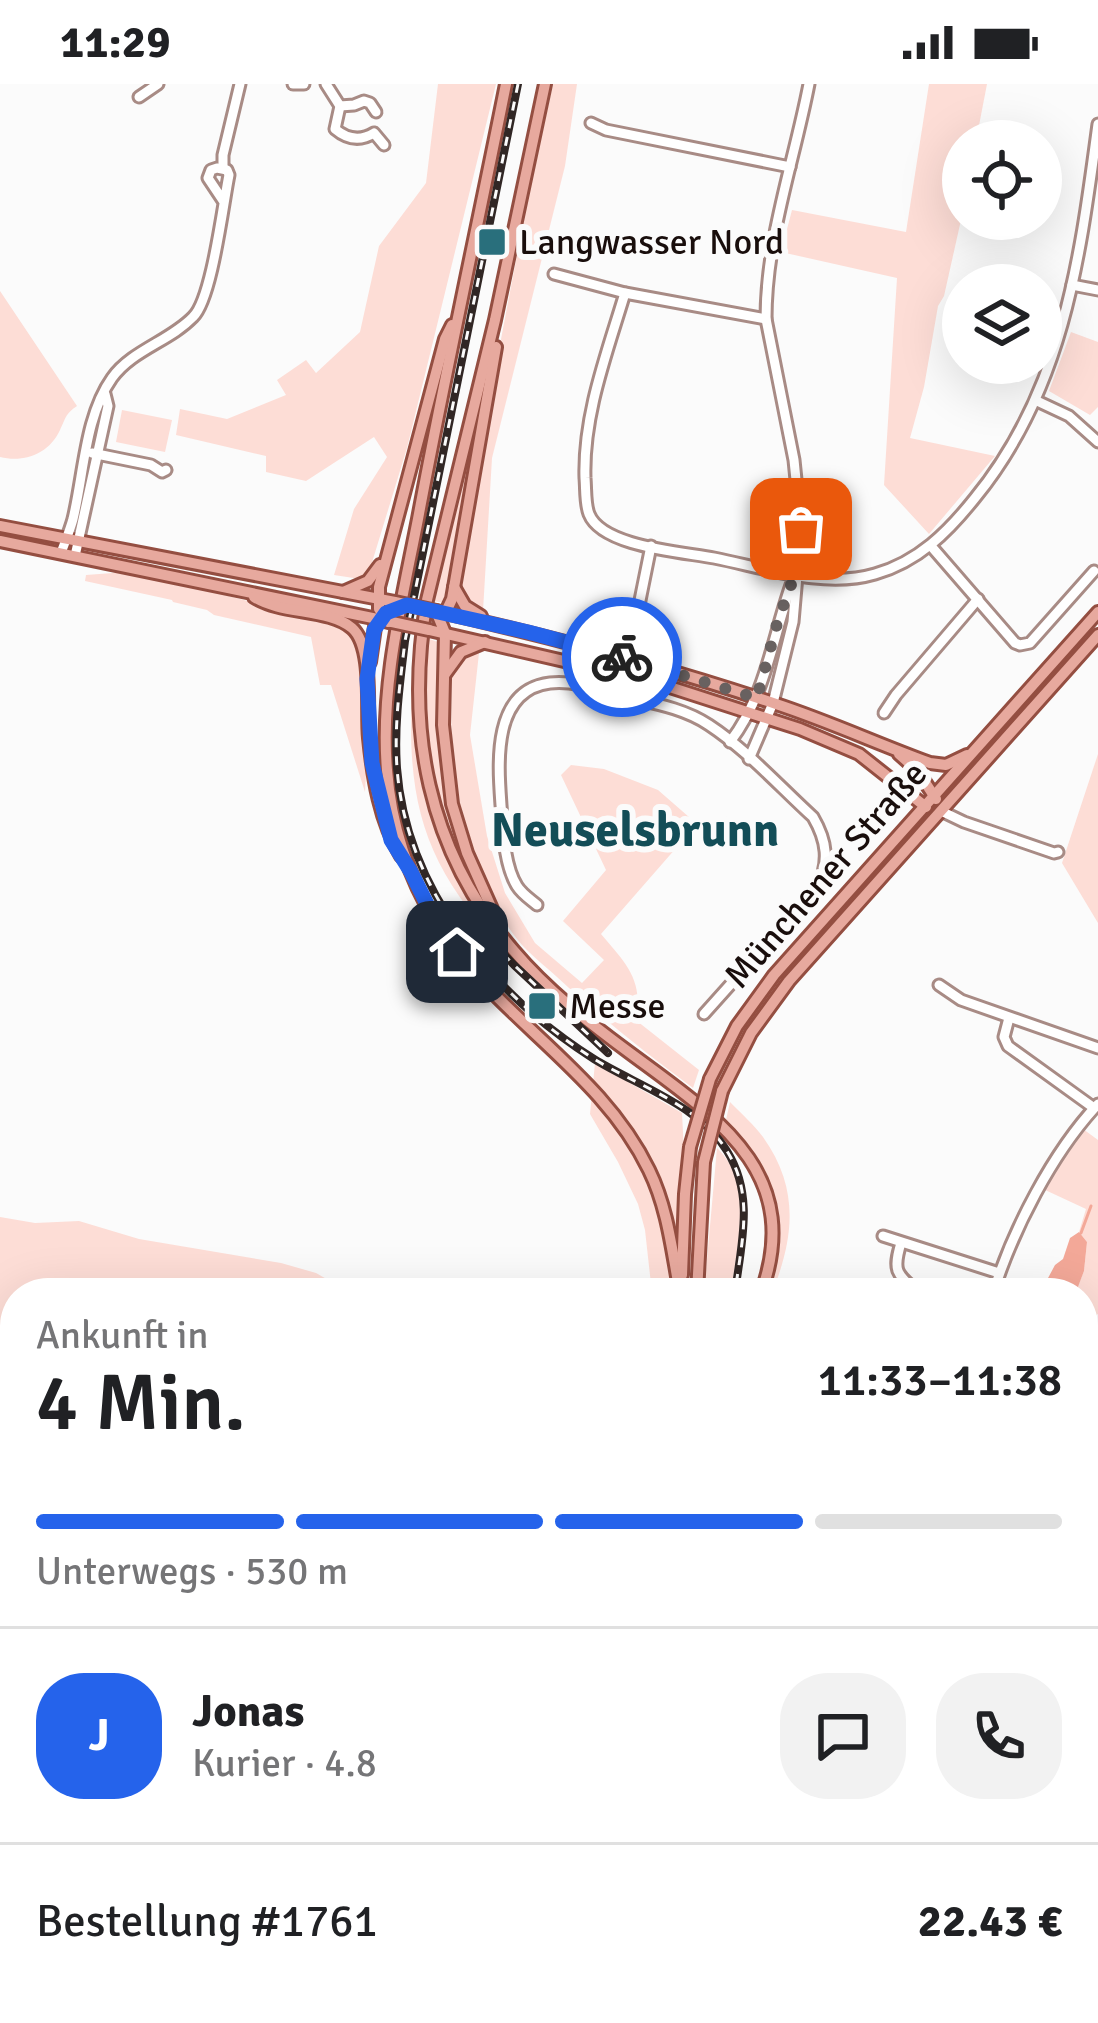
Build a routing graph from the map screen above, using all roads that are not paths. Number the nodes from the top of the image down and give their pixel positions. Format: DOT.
graph roads {
  1 [pos="158,84"];
  2 [pos="240,84"];
  3 [pos="293,84"];
  4 [pos="304,84"];
  5 [pos="326,84"];
  6 [pos="506,84"];
  7 [pos="545,84"];
  8 [pos="809,84"];
  9 [pos="139,97"];
  10 [pos="340,106"];
  11 [pos="376,112"];
  12 [pos="591,123"];
  13 [pos="1098,124"];
  14 [pos="384,145"];
  15 [pos="790,167"];
  16 [pos="224,168"];
  17 [pos="224,202"];
  18 [pos="554,274"];
  19 [pos="1072,285"];
  20 [pos="1098,290"];
  21 [pos="625,292"];
  22 [pos="457,317"];
  23 [pos="766,319"];
  24 [pos="495,320"];
  25 [pos="1037,400"];
  26 [pos="1098,442"];
  27 [pos="92,453"];
  28 [pos="166,470"];
  29 [pos="0,526"];
  30 [pos="0,541"];
  31 [pos="72,541"];
  32 [pos="931,545"];
  33 [pos="651,547"];
  34 [pos="387,551"];
  35 [pos="61,554"];
  36 [pos="75,556"];
  37 [pos="1094,571"];
  38 [pos="795,574"];
  39 [pos="454,587"];
  40 [pos="246,592"];
  41 [pos="342,592"];
  42 [pos="378,599"];
  43 [pos="978,599"];
  44 [pos="1098,612"];
  45 [pos="391,614"];
  46 [pos="436,618"];
  47 [pos="500,625"];
  48 [pos="445,633"];
  49 [pos="633,635"];
  50 [pos="1098,635"];
  51 [pos="486,642"];
  52 [pos="443,676"];
  53 [pos="367,679"];
  54 [pos="757,698"];
  55 [pos="773,703"];
  56 [pos="750,712"];
  57 [pos="884,713"];
  58 [pos="767,718"];
  59 [pos="730,742"];
  60 [pos="892,748"];
  61 [pos="975,750"];
  62 [pos="749,759"];
  63 [pos="934,796"];
  64 [pos="924,806"];
  65 [pos="941,811"];
  66 [pos="1058,851"];
  67 [pos="411,872"];
  68 [pos="537,905"];
  69 [pos="506,941"];
  70 [pos="939,985"];
  71 [pos="704,1014"];
  72 [pos="1009,1018"];
  73 [pos="1098,1048"];
  74 [pos="1096,1106"];
  75 [pos="884,1236"];
  76 [pos="901,1243"];
  77 [pos="1000,1273"];
  78 [pos="678,1278"];
  79 [pos="682,1278"];
  80 [pos="698,1278"];
  81 [pos="765,1278"];
  82 [pos="901,1278"];
  83 [pos="998,1278"];
  1 -- 9 [label="street"];
  2 -- 16 [label="street"];
  3 -- 4 [label="street"];
  5 -- 10 [label="street"];
  6 -- 22 [label="main road"];
  7 -- 24 [label="main road"];
  8 -- 15 [label="street"];
  10 -- 11 [label="street"];
  10 -- 14 [label="street"];
  12 -- 15 [label="street"];
  13 -- 19 [label="street"];
  15 -- 23 [label="street"];
  16 -- 17 [label="street"];
  16 -- 17 [label="street"];
  17 -- 27 [label="street"];
  18 -- 21 [label="street"];
  19 -- 20 [label="street"];
  19 -- 25 [label="street"];
  21 -- 23 [label="street"];
  21 -- 33 [label="street"];
  22 -- 34 [label="main road"];
  22 -- 67 [label="main road"];
  23 -- 38 [label="street"];
  24 -- 39 [label="main road"];
  24 -- 69 [label="main road"];
  25 -- 26 [label="street"];
  25 -- 32 [label="street"];
  27 -- 28 [label="street"];
  27 -- 31 [label="street"];
  29 -- 31 [label="main road"];
  30 -- 35 [label="main road"];
  31 -- 35 [label="street"];
  31 -- 36 [label="street"];
  31 -- 41 [label="main road"];
  32 -- 38 [label="street"];
  32 -- 43 [label="street"];
  33 -- 38 [label="street"];
  33 -- 49 [label="street"];
  34 -- 41 [label="main road"];
  34 -- 42 [label="main road"];
  35 -- 36 [label="main road"];
  36 -- 40 [label="main road"];
  37 -- 43 [label="street"];
  38 -- 54 [label="street"];
  38 -- 55 [label="street"];
  39 -- 46 [label="main road"];
  39 -- 47 [label="main road"];
  40 -- 45 [label="main road"];
  40 -- 53 [label="main road"];
  41 -- 42 [label="main road"];
  42 -- 45 [label="main road"];
  43 -- 57 [label="street"];
  44 -- 61 [label="main road, Münchener Straße"];
  45 -- 46 [label="main road, bridge"];
  45 -- 46 [label="main road, bridge"];
  45 -- 53 [label="main road"];
  46 -- 47 [label="main road"];
  46 -- 48 [label="main road"];
  47 -- 54 [label="main road"];
  48 -- 51 [label="main road"];
  48 -- 52 [label="main road"];
  50 -- 65 [label="main road, Münchener Straße"];
  51 -- 52 [label="main road"];
  51 -- 56 [label="main road"];
  52 -- 69 [label="main road"];
  53 -- 67 [label="main road"];
  54 -- 55 [label="main road"];
  54 -- 56 [label="street"];
  55 -- 58 [label="street"];
  55 -- 60 [label="main road"];
  56 -- 58 [label="main road"];
  56 -- 59 [label="street"];
  58 -- 62 [label="street"];
  58 -- 64 [label="main road"];
  59 -- 62 [label="street"];
  59 -- 68 [label="street"];
  60 -- 61 [label="main road"];
  60 -- 63 [label="main road"];
  61 -- 63 [label="main road, Münchener Straße"];
  62 -- 71 [label="street"];
  63 -- 64 [label="main road, Münchener Straße"];
  63 -- 65 [label="main road"];
  64 -- 65 [label="main road"];
  64 -- 79 [label="main road, Münchener Straße, bridge"];
  65 -- 66 [label="street, Münchener Straße"];
  65 -- 80 [label="main road, Münchener Straße, bridge"];
  67 -- 78 [label="main road"];
  69 -- 81 [label="main road"];
  70 -- 72 [label="street"];
  72 -- 73 [label="street"];
  72 -- 74 [label="street"];
  74 -- 77 [label="street"];
  75 -- 76 [label="street"];
  76 -- 77 [label="street"];
  76 -- 82 [label="street"];
  77 -- 83 [label="street"];
}
